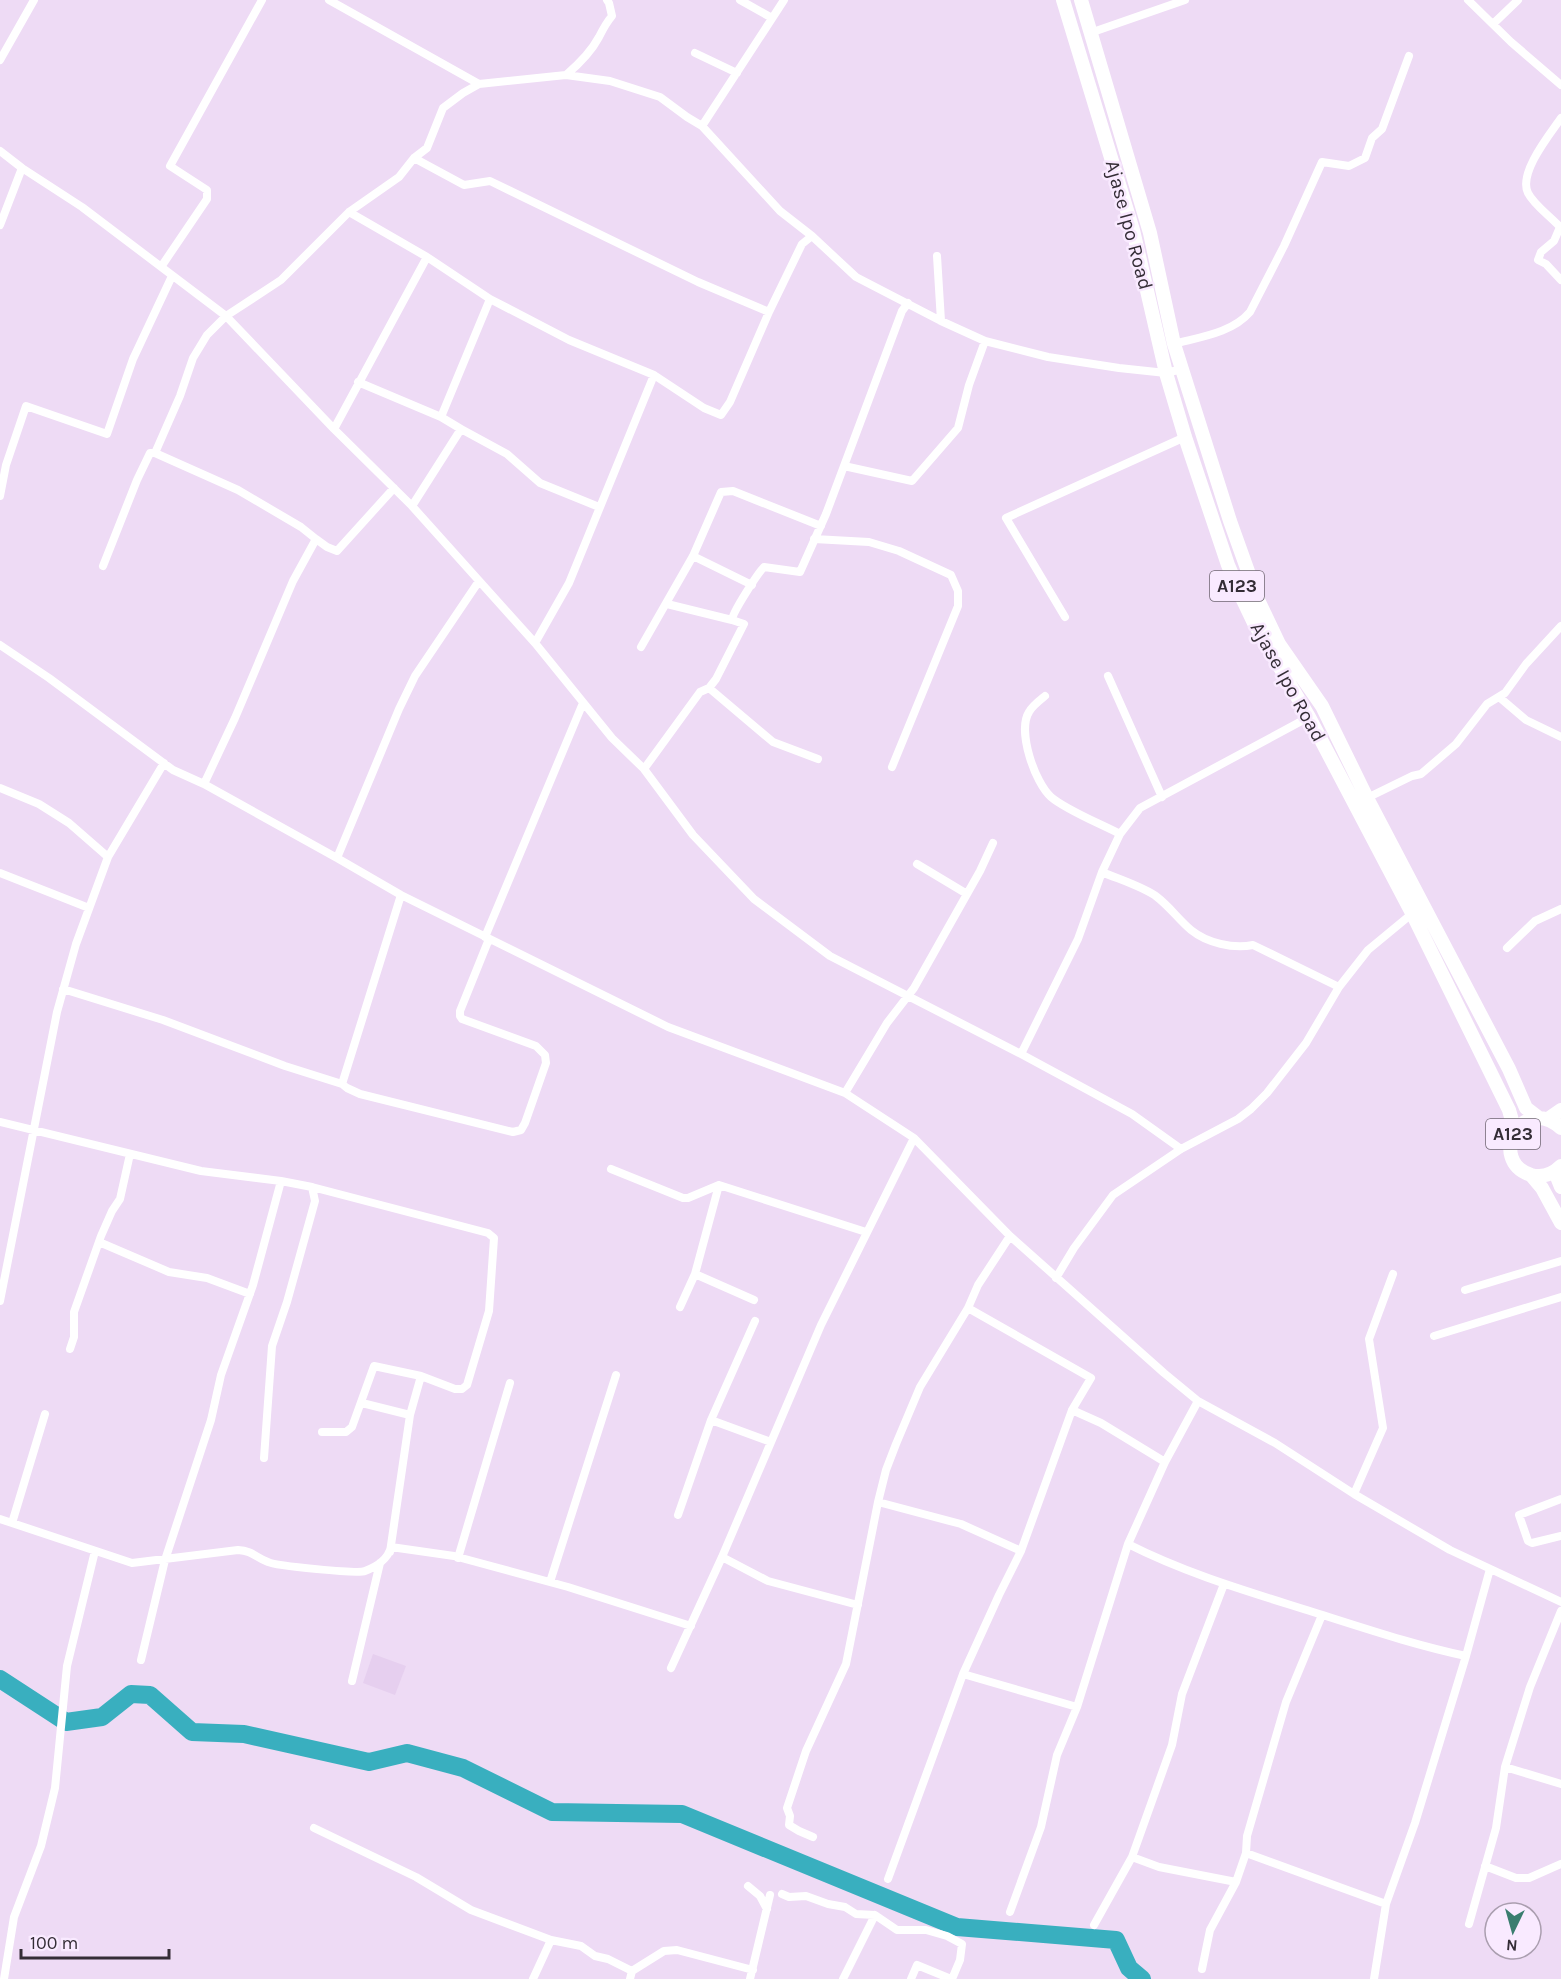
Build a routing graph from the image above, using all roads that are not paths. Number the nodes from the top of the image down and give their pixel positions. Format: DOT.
graph roads {
  1 [pos="34,0"];
  2 [pos="262,0"];
  3 [pos="329,0"];
  4 [pos="607,0"];
  5 [pos="740,0"];
  6 [pos="784,0"];
  7 [pos="1063,0"];
  8 [pos="1081,0"];
  9 [pos="1185,0"];
  10 [pos="1468,0"];
  11 [pos="1518,0"];
  12 [pos="772,18"];
  13 [pos="1493,24"];
  14 [pos="1090,33"];
  15 [pos="694,53"];
  16 [pos="1409,56"];
  17 [pos="0,60"];
  18 [pos="737,73"];
  19 [pos="566,75"];
  20 [pos="479,84"];
  21 [pos="1561,85"];
  22 [pos="1561,118"];
  23 [pos="702,126"];
  24 [pos="0,151"];
  25 [pos="414,158"];
  26 [pos="22,168"];
  27 [pos="349,212"];
  28 [pos="0,225"];
  29 [pos="812,236"];
  30 [pos="937,256"];
  31 [pos="427,257"];
  32 [pos="161,267"];
  33 [pos="172,276"];
  34 [pos="1561,280"];
  35 [pos="490,299"];
  36 [pos="908,303"];
  37 [pos="769,312"];
  38 [pos="226,316"];
  39 [pos="941,321"];
  40 [pos="985,341"];
  41 [pos="1174,344"];
  42 [pos="1182,369"];
  43 [pos="1167,373"];
  44 [pos="654,375"];
  45 [pos="358,382"];
  46 [pos="441,417"];
  47 [pos="334,429"];
  48 [pos="461,429"];
  49 [pos="1185,437"];
  50 [pos="155,453"];
  51 [pos="3,464"];
  52 [pos="844,466"];
  53 [pos="394,488"];
  54 [pos="0,496"];
  55 [pos="412,506"];
  56 [pos="599,507"];
  57 [pos="821,526"];
  58 [pos="316,539"];
  59 [pos="814,539"];
  60 [pos="693,556"];
  61 [pos="103,566"];
  62 [pos="479,581"];
  63 [pos="752,585"];
  64 [pos="667,604"];
  65 [pos="1065,617"];
  66 [pos="732,620"];
  67 [pos="1561,626"];
  68 [pos="535,643"];
  69 [pos="0,645"];
  70 [pos="641,647"];
  71 [pos="1108,676"];
  72 [pos="709,688"];
  73 [pos="1045,696"];
  74 [pos="1500,697"];
  75 [pos="583,703"];
  76 [pos="1309,717"];
  77 [pos="1561,737"];
  78 [pos="818,759"];
  79 [pos="164,763"];
  80 [pos="892,767"];
  81 [pos="644,769"];
  82 [pos="204,784"];
  83 [pos="0,788"];
  84 [pos="1162,797"];
  85 [pos="1367,798"];
  86 [pos="1120,834"];
  87 [pos="993,843"];
  88 [pos="108,856"];
  89 [pos="338,858"];
  90 [pos="917,864"];
  91 [pos="1102,872"];
  92 [pos="0,873"];
  93 [pos="967,894"];
  94 [pos="401,895"];
  95 [pos="89,908"];
  96 [pos="1561,909"];
  97 [pos="1418,910"];
  98 [pos="487,938"];
  99 [pos="1507,948"];
  100 [pos="1339,987"];
  101 [pos="63,989"];
  102 [pos="907,996"];
  103 [pos="1021,1054"];
  104 [pos="342,1084"];
  105 [pos="845,1093"];
  106 [pos="1561,1110"];
  107 [pos="1543,1118"];
  108 [pos="0,1122"];
  109 [pos="1561,1128"];
  110 [pos="33,1130"];
  111 [pos="1515,1131"];
  112 [pos="914,1138"];
  113 [pos="1181,1149"];
  114 [pos="130,1154"];
  115 [pos="1561,1168"];
  116 [pos="611,1169"];
  117 [pos="1531,1175"];
  118 [pos="281,1181"];
  119 [pos="719,1185"];
  120 [pos="312,1187"];
  121 [pos="1561,1187"];
  122 [pos="1561,1223"];
  123 [pos="866,1232"];
  124 [pos="1010,1236"];
  125 [pos="99,1242"];
  126 [pos="1561,1262"];
  127 [pos="695,1274"];
  128 [pos="1393,1274"];
  129 [pos="1056,1278"];
  130 [pos="1465,1290"];
  131 [pos="250,1294"];
  132 [pos="1561,1297"];
  133 [pos="754,1300"];
  134 [pos="0,1301"];
  135 [pos="680,1307"];
  136 [pos="968,1308"];
  137 [pos="755,1321"];
  138 [pos="1434,1336"];
  139 [pos="70,1349"];
  140 [pos="616,1375"];
  141 [pos="421,1376"];
  142 [pos="510,1383"];
  143 [pos="1198,1401"];
  144 [pos="362,1403"];
  145 [pos="1072,1410"];
  146 [pos="45,1414"];
  147 [pos="410,1415"];
  148 [pos="711,1420"];
  149 [pos="322,1432"];
  150 [pos="771,1442"];
  151 [pos="264,1458"];
  152 [pos="1164,1462"];
  153 [pos="1354,1494"];
  154 [pos="1561,1499"];
  155 [pos="878,1502"];
  156 [pos="678,1515"];
  157 [pos="0,1519"];
  158 [pos="12,1523"];
  159 [pos="1561,1536"];
  160 [pos="1128,1544"];
  161 [pos="95,1551"];
  162 [pos="1021,1551"];
  163 [pos="390,1553"];
  164 [pos="722,1557"];
  165 [pos="458,1558"];
  166 [pos="165,1560"];
  167 [pos="381,1563"];
  168 [pos="1490,1569"];
  169 [pos="550,1582"];
  170 [pos="1224,1584"];
  171 [pos="1561,1602"];
  172 [pos="858,1605"];
  173 [pos="1561,1611"];
  174 [pos="1322,1615"];
  175 [pos="691,1626"];
  176 [pos="1466,1656"];
  177 [pos="141,1660"];
  178 [pos="670,1668"];
  179 [pos="963,1674"];
  180 [pos="352,1681"];
  181 [pos="1077,1707"];
  182 [pos="1505,1767"];
  183 [pos="1561,1785"];
  184 [pos="314,1828"];
  185 [pos="813,1837"];
  186 [pos="1246,1853"];
  187 [pos="1132,1857"];
  188 [pos="1561,1864"];
  189 [pos="1485,1866"];
  190 [pos="888,1879"];
  191 [pos="1236,1882"];
  192 [pos="748,1886"];
  193 [pos="782,1894"];
  194 [pos="770,1895"];
  195 [pos="1386,1904"];
  196 [pos="767,1909"];
  197 [pos="1010,1912"];
  198 [pos="875,1915"];
  199 [pos="1469,1924"];
  200 [pos="1094,1925"];
  201 [pos="551,1940"];
  202 [pos="1202,1969"];
  203 [pos="753,1970"];
  204 [pos="631,1975"];
  205 [pos="4,1979"];
  206 [pos="533,1979"];
  207 [pos="750,1979"];
  208 [pos="843,1979"];
  209 [pos="910,1979"];
  210 [pos="952,1979"];
  211 [pos="1374,1979"];
  1 -- 17 [label="street"];
  2 -- 32 [label="street"];
  3 -- 20 [label="street"];
  4 -- 19 [label="street"];
  5 -- 12 [label="street"];
  6 -- 12 [label="street"];
  7 -- 43 [label="main road, Ajase Ipo Road / A123"];
  8 -- 14 [label="main road, Ajase Ipo Road / A123"];
  9 -- 14 [label="street"];
  10 -- 13 [label="street"];
  11 -- 13 [label="street"];
  12 -- 18 [label="street"];
  13 -- 21 [label="street"];
  14 -- 41 [label="main road, Ajase Ipo Road / A123"];
  15 -- 18 [label="street"];
  16 -- 41 [label="street"];
  18 -- 23 [label="street"];
  19 -- 20 [label="street"];
  19 -- 23 [label="street"];
  20 -- 25 [label="street"];
  22 -- 34 [label="street"];
  23 -- 29 [label="street"];
  24 -- 26 [label="street"];
  25 -- 27 [label="street"];
  25 -- 37 [label="street"];
  26 -- 28 [label="street"];
  26 -- 32 [label="street"];
  27 -- 31 [label="street"];
  27 -- 38 [label="street"];
  29 -- 36 [label="street"];
  29 -- 37 [label="street"];
  30 -- 39 [label="street"];
  31 -- 35 [label="street"];
  31 -- 45 [label="street"];
  32 -- 33 [label="street"];
  33 -- 38 [label="street"];
  33 -- 51 [label="street"];
  35 -- 44 [label="street"];
  35 -- 46 [label="street"];
  36 -- 39 [label="street"];
  36 -- 52 [label="street"];
  37 -- 44 [label="street"];
  38 -- 47 [label="street"];
  38 -- 50 [label="street"];
  39 -- 40 [label="street"];
  40 -- 43 [label="street"];
  40 -- 52 [label="street"];
  41 -- 42 [label="main road, Ajase Ipo Road / A123"];
  42 -- 43 [label="street"];
  42 -- 85 [label="main road, Ajase Ipo Road / A123"];
  43 -- 49 [label="main road, Ajase Ipo Road / A123"];
  44 -- 56 [label="street"];
  45 -- 46 [label="street"];
  45 -- 47 [label="street"];
  46 -- 48 [label="street"];
  47 -- 53 [label="street"];
  48 -- 55 [label="street"];
  48 -- 56 [label="street"];
  49 -- 65 [label="street"];
  49 -- 76 [label="main road, Ajase Ipo Road / A123"];
  50 -- 58 [label="street"];
  50 -- 61 [label="street"];
  51 -- 54 [label="street"];
  52 -- 57 [label="street"];
  53 -- 55 [label="street"];
  53 -- 58 [label="street"];
  55 -- 62 [label="street"];
  56 -- 68 [label="street"];
  57 -- 59 [label="street"];
  57 -- 60 [label="street"];
  58 -- 82 [label="street"];
  59 -- 63 [label="street"];
  59 -- 80 [label="street"];
  60 -- 63 [label="street"];
  60 -- 64 [label="street"];
  62 -- 68 [label="street"];
  62 -- 89 [label="street"];
  63 -- 66 [label="street"];
  64 -- 66 [label="street"];
  64 -- 70 [label="street"];
  66 -- 72 [label="street"];
  67 -- 74 [label="street"];
  68 -- 75 [label="street"];
  69 -- 79 [label="street"];
  71 -- 84 [label="street"];
  72 -- 78 [label="street"];
  72 -- 81 [label="street"];
  73 -- 86 [label="street"];
  74 -- 77 [label="street"];
  74 -- 85 [label="street"];
  75 -- 81 [label="street"];
  75 -- 98 [label="street"];
  76 -- 84 [label="street"];
  76 -- 97 [label="main road, Ajase Ipo Road / A123"];
  79 -- 82 [label="street"];
  79 -- 88 [label="street"];
  81 -- 102 [label="street"];
  82 -- 89 [label="street"];
  83 -- 88 [label="street"];
  84 -- 86 [label="street"];
  85 -- 97 [label="main road, Ajase Ipo Road / A123"];
  86 -- 91 [label="street"];
  87 -- 93 [label="street"];
  88 -- 95 [label="street"];
  89 -- 94 [label="street"];
  90 -- 93 [label="street"];
  91 -- 100 [label="street"];
  91 -- 103 [label="street"];
  92 -- 95 [label="street"];
  93 -- 102 [label="street"];
  94 -- 98 [label="street"];
  94 -- 104 [label="street"];
  95 -- 101 [label="street"];
  96 -- 99 [label="street"];
  97 -- 100 [label="street"];
  97 -- 107 [label="main road, Ajase Ipo Road / A123"];
  97 -- 111 [label="main road, Ajase Ipo Road / A123"];
  98 -- 104 [label="street"];
  98 -- 105 [label="street"];
  100 -- 113 [label="street"];
  101 -- 104 [label="street"];
  101 -- 110 [label="street"];
  102 -- 103 [label="street"];
  102 -- 105 [label="street"];
  103 -- 113 [label="street"];
  105 -- 112 [label="street"];
  106 -- 107 [label="main road"];
  107 -- 109 [label="main road, A123"];
  107 -- 111 [label="main road, A123"];
  108 -- 110 [label="street"];
  110 -- 114 [label="street"];
  110 -- 134 [label="street"];
  111 -- 117 [label="main road, A123"];
  112 -- 123 [label="street"];
  112 -- 124 [label="street"];
  113 -- 129 [label="street"];
  114 -- 118 [label="street"];
  114 -- 125 [label="street"];
  115 -- 117 [label="main road, A123"];
  115 -- 121 [label="main road, A123"];
  116 -- 119 [label="street"];
  117 -- 122 [label="main road, A123"];
  118 -- 120 [label="street"];
  118 -- 131 [label="street"];
  119 -- 123 [label="street"];
  119 -- 127 [label="street"];
  120 -- 141 [label="street"];
  120 -- 151 [label="street"];
  123 -- 150 [label="street"];
  124 -- 129 [label="street"];
  124 -- 136 [label="street"];
  125 -- 131 [label="street"];
  125 -- 139 [label="street"];
  126 -- 130 [label="street"];
  127 -- 133 [label="street"];
  127 -- 135 [label="street"];
  128 -- 153 [label="street"];
  129 -- 143 [label="street"];
  131 -- 166 [label="street"];
  132 -- 138 [label="street"];
  136 -- 145 [label="street"];
  136 -- 155 [label="street"];
  137 -- 148 [label="street"];
  140 -- 169 [label="street"];
  141 -- 144 [label="street"];
  141 -- 147 [label="street"];
  142 -- 165 [label="street"];
  143 -- 152 [label="street"];
  143 -- 153 [label="street"];
  144 -- 147 [label="street"];
  144 -- 149 [label="street"];
  145 -- 152 [label="street"];
  145 -- 162 [label="street"];
  146 -- 158 [label="street"];
  147 -- 163 [label="street"];
  148 -- 150 [label="street"];
  148 -- 156 [label="street"];
  150 -- 164 [label="street"];
  152 -- 160 [label="street"];
  153 -- 168 [label="street"];
  154 -- 159 [label="street"];
  155 -- 162 [label="street"];
  155 -- 172 [label="street"];
  157 -- 158 [label="street"];
  158 -- 161 [label="street"];
  160 -- 170 [label="street"];
  160 -- 181 [label="street"];
  161 -- 166 [label="street"];
  161 -- 205 [label="street"];
  162 -- 179 [label="street"];
  163 -- 165 [label="street"];
  163 -- 167 [label="street"];
  164 -- 172 [label="street"];
  164 -- 175 [label="street"];
  165 -- 169 [label="street"];
  166 -- 167 [label="street"];
  166 -- 177 [label="street"];
  167 -- 180 [label="street"];
  168 -- 171 [label="street"];
  168 -- 176 [label="street"];
  169 -- 175 [label="street"];
  170 -- 174 [label="street"];
  170 -- 187 [label="street"];
  172 -- 185 [label="street"];
  173 -- 182 [label="street"];
  174 -- 176 [label="street"];
  174 -- 186 [label="street"];
  175 -- 178 [label="street"];
  176 -- 195 [label="street"];
  179 -- 181 [label="street"];
  179 -- 190 [label="street"];
  181 -- 197 [label="street"];
  182 -- 183 [label="street"];
  182 -- 189 [label="street"];
  184 -- 201 [label="street"];
  186 -- 191 [label="street"];
  186 -- 195 [label="street"];
  187 -- 191 [label="street"];
  187 -- 200 [label="street"];
  188 -- 189 [label="street"];
  189 -- 199 [label="street"];
  191 -- 202 [label="street"];
  192 -- 196 [label="street"];
  193 -- 198 [label="street"];
  194 -- 196 [label="street"];
  195 -- 211 [label="street"];
  196 -- 203 [label="street"];
  198 -- 208 [label="street"];
  198 -- 210 [label="street"];
  201 -- 204 [label="street"];
  201 -- 206 [label="street"];
  203 -- 204 [label="street"];
  203 -- 207 [label="street"];
  209 -- 210 [label="street"];
}
